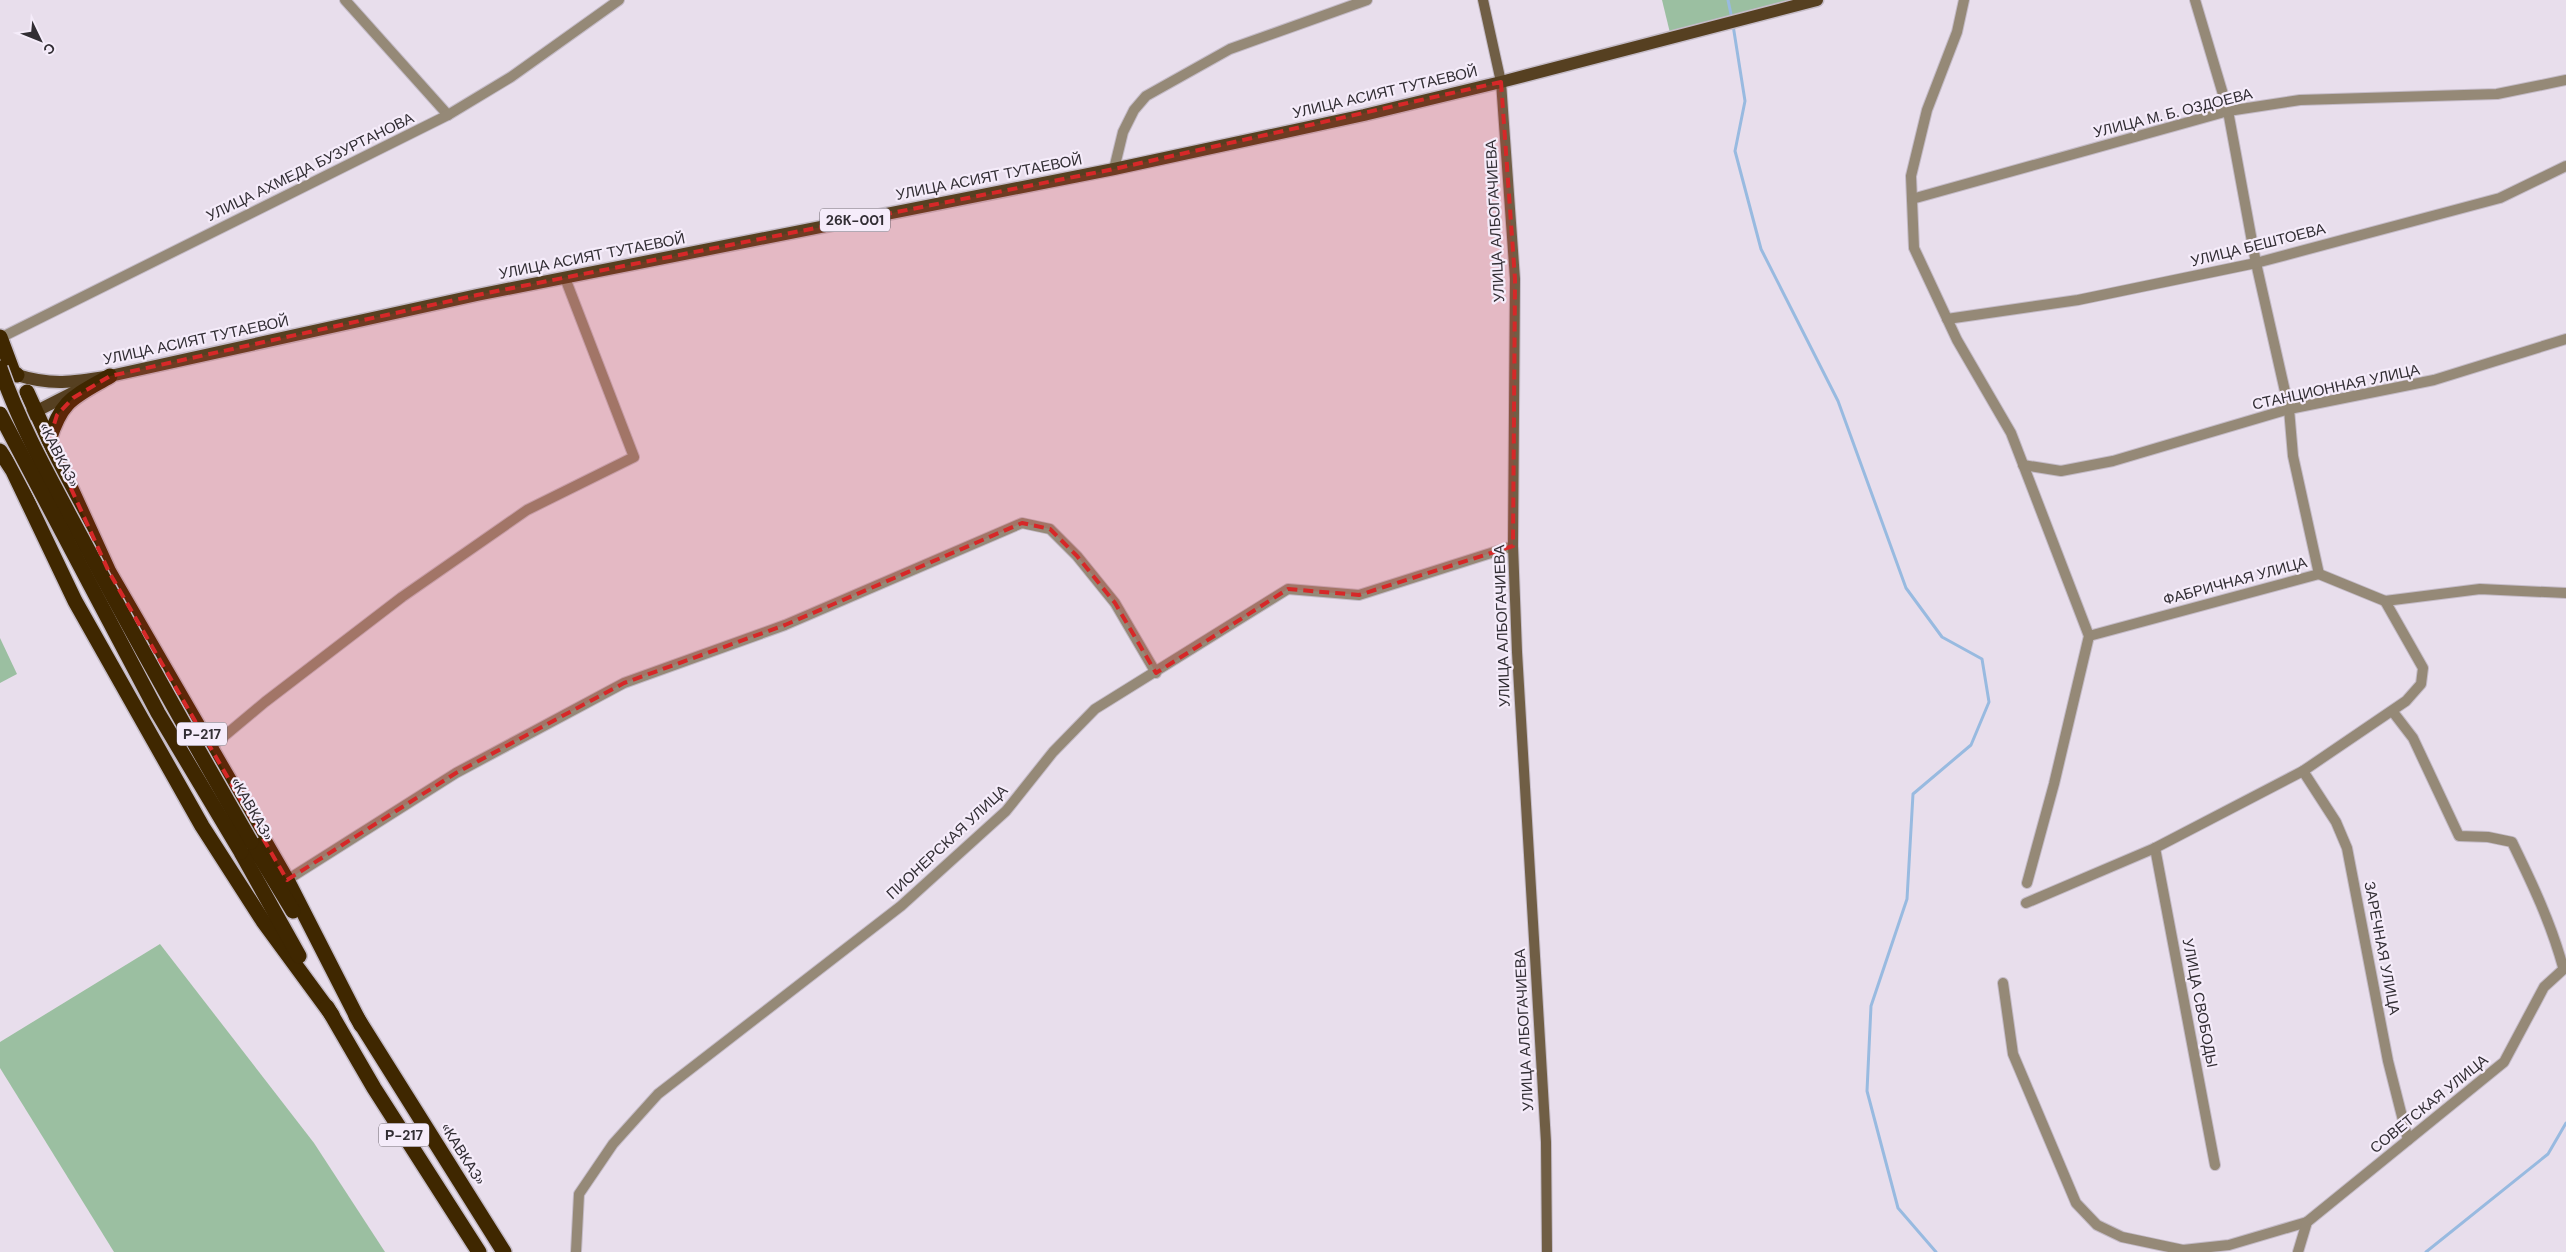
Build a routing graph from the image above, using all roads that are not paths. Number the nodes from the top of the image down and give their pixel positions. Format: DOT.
graph roads {
  1 [pos="345,0"];
  2 [pos="619,0"];
  3 [pos="1367,0"];
  4 [pos="1483,0"];
  5 [pos="1816,0"];
  6 [pos="1964,0"];
  7 [pos="2195,0"];
  8 [pos="2566,80"];
  9 [pos="1501,82"];
  10 [pos="2228,112"];
  11 [pos="448,115"];
  12 [pos="2566,166"];
  13 [pos="1114,169"];
  14 [pos="1912,199"];
  15 [pos="2256,263"];
  16 [pos="565,278"];
  17 [pos="1947,320"];
  18 [pos="0,338"];
  19 [pos="2566,339"];
  20 [pos="7,371"];
  21 [pos="110,376"];
  22 [pos="27,392"];
  23 [pos="36,410"];
  24 [pos="2289,410"];
  25 [pos="0,414"];
  26 [pos="19,420"];
  27 [pos="0,428"];
  28 [pos="49,440"];
  29 [pos="0,451"];
  30 [pos="2023,465"];
  31 [pos="1513,546"];
  32 [pos="2319,574"];
  33 [pos="2566,593"];
  34 [pos="2385,601"];
  35 [pos="2089,636"];
  36 [pos="1156,673"];
  37 [pos="2393,712"];
  38 [pos="210,748"];
  39 [pos="2303,771"];
  40 [pos="246,847"];
  41 [pos="2155,848"];
  42 [pos="287,880"];
  43 [pos="2027,883"];
  44 [pos="2026,904"];
  45 [pos="2565,967"];
  46 [pos="2003,983"];
  47 [pos="332,1015"];
  48 [pos="361,1024"];
  49 [pos="2408,1140"];
  50 [pos="2215,1165"];
  51 [pos="2308,1222"];
  52 [pos="479,1252"];
  53 [pos="504,1252"];
  54 [pos="576,1252"];
  55 [pos="1547,1252"];
  56 [pos="2298,1252"];
  1 -- 11 [label="street"];
  2 -- 11 [label="street, УЛИЦА АХМЕДА БУЗУРТАНОВА"];
  3 -- 13 [label="street"];
  4 -- 9 [label="street, УЛИЦА АЛБОГАЧИЕВА"];
  5 -- 9 [label="main road, УЛИЦА АСИЯТ ТУТАЕВОЙ / 26К-001"];
  6 -- 14 [label="street"];
  7 -- 10 [label="street"];
  8 -- 10 [label="street, УЛИЦА М. Б. ОЗДОЕВА"];
  9 -- 13 [label="main road, УЛИЦА АСИЯТ ТУТАЕВОЙ / 26К-001"];
  9 -- 31 [label="street, УЛИЦА АЛБОГАЧИЕВА"];
  10 -- 14 [label="street, УЛИЦА М. Б. ОЗДОЕВА"];
  10 -- 15 [label="street"];
  11 -- 18 [label="street, УЛИЦА АХМЕДА БУЗУРТАНОВА"];
  12 -- 15 [label="street, УЛИЦА БЕШТОЕВА"];
  13 -- 16 [label="main road, УЛИЦА АСИЯТ ТУТАЕВОЙ / 26К-001"];
  14 -- 17 [label="street"];
  15 -- 17 [label="street, УЛИЦА БЕШТОЕВА"];
  15 -- 24 [label="street"];
  16 -- 21 [label="main road, УЛИЦА АСИЯТ ТУТАЕВОЙ / 26К-001"];
  16 -- 38 [label="street"];
  17 -- 30 [label="street"];
  18 -- 20 [label="highway, «КАВКАЗ» / Р-217"];
  19 -- 24 [label="street, СТАНЦИОННАЯ УЛИЦА"];
  20 -- 21 [label="main road, УЛИЦА АСИЯТ ТУТАЕВОЙ"];
  20 -- 22 [label="main road"];
  20 -- 40 [label="highway, «КАВКАЗ» / Р-217, bridge"];
  21 -- 23 [label="main road"];
  21 -- 28 [label="highway"];
  22 -- 23 [label="highway"];
  22 -- 26 [label="main road"];
  23 -- 26 [label="main road"];
  23 -- 28 [label="highway"];
  24 -- 30 [label="street, СТАНЦИОННАЯ УЛИЦА"];
  24 -- 32 [label="street"];
  25 -- 40 [label="highway, «КАВКАЗ» / Р-217, bridge"];
  26 -- 27 [label="main road"];
  28 -- 38 [label="highway, Р-217"];
  29 -- 47 [label="highway"];
  30 -- 35 [label="street"];
  31 -- 36 [label="street, ПИОНЕРСКАЯ УЛИЦА"];
  31 -- 55 [label="street, УЛИЦА АЛБОГАЧИЕВА"];
  32 -- 34 [label="street, ФАБРИЧНАЯ УЛИЦА"];
  32 -- 35 [label="street, ФАБРИЧНАЯ УЛИЦА"];
  33 -- 34 [label="street, ФАБРИЧНАЯ УЛИЦА"];
  34 -- 37 [label="street"];
  35 -- 43 [label="street"];
  36 -- 42 [label="street"];
  36 -- 54 [label="street, ПИОНЕРСКАЯ УЛИЦА"];
  37 -- 39 [label="street"];
  37 -- 45 [label="street"];
  38 -- 42 [label="highway, Р-217"];
  39 -- 41 [label="street"];
  39 -- 49 [label="street, ЗАРЕЧНАЯ УЛИЦА"];
  40 -- 47 [label="highway, «КАВКАЗ» / Р-217"];
  40 -- 48 [label="highway, «КАВКАЗ» / Р-217"];
  41 -- 44 [label="street"];
  41 -- 50 [label="street, УЛИЦА СВОБОДЫ"];
  42 -- 48 [label="highway, Р-217"];
  45 -- 49 [label="street, СОВЕТСКАЯ УЛИЦА"];
  46 -- 51 [label="street"];
  47 -- 52 [label="highway, «КАВКАЗ» / Р-217"];
  48 -- 53 [label="highway, «КАВКАЗ» / Р-217"];
  49 -- 51 [label="street, СОВЕТСКАЯ УЛИЦА"];
  51 -- 56 [label="street"];
}
